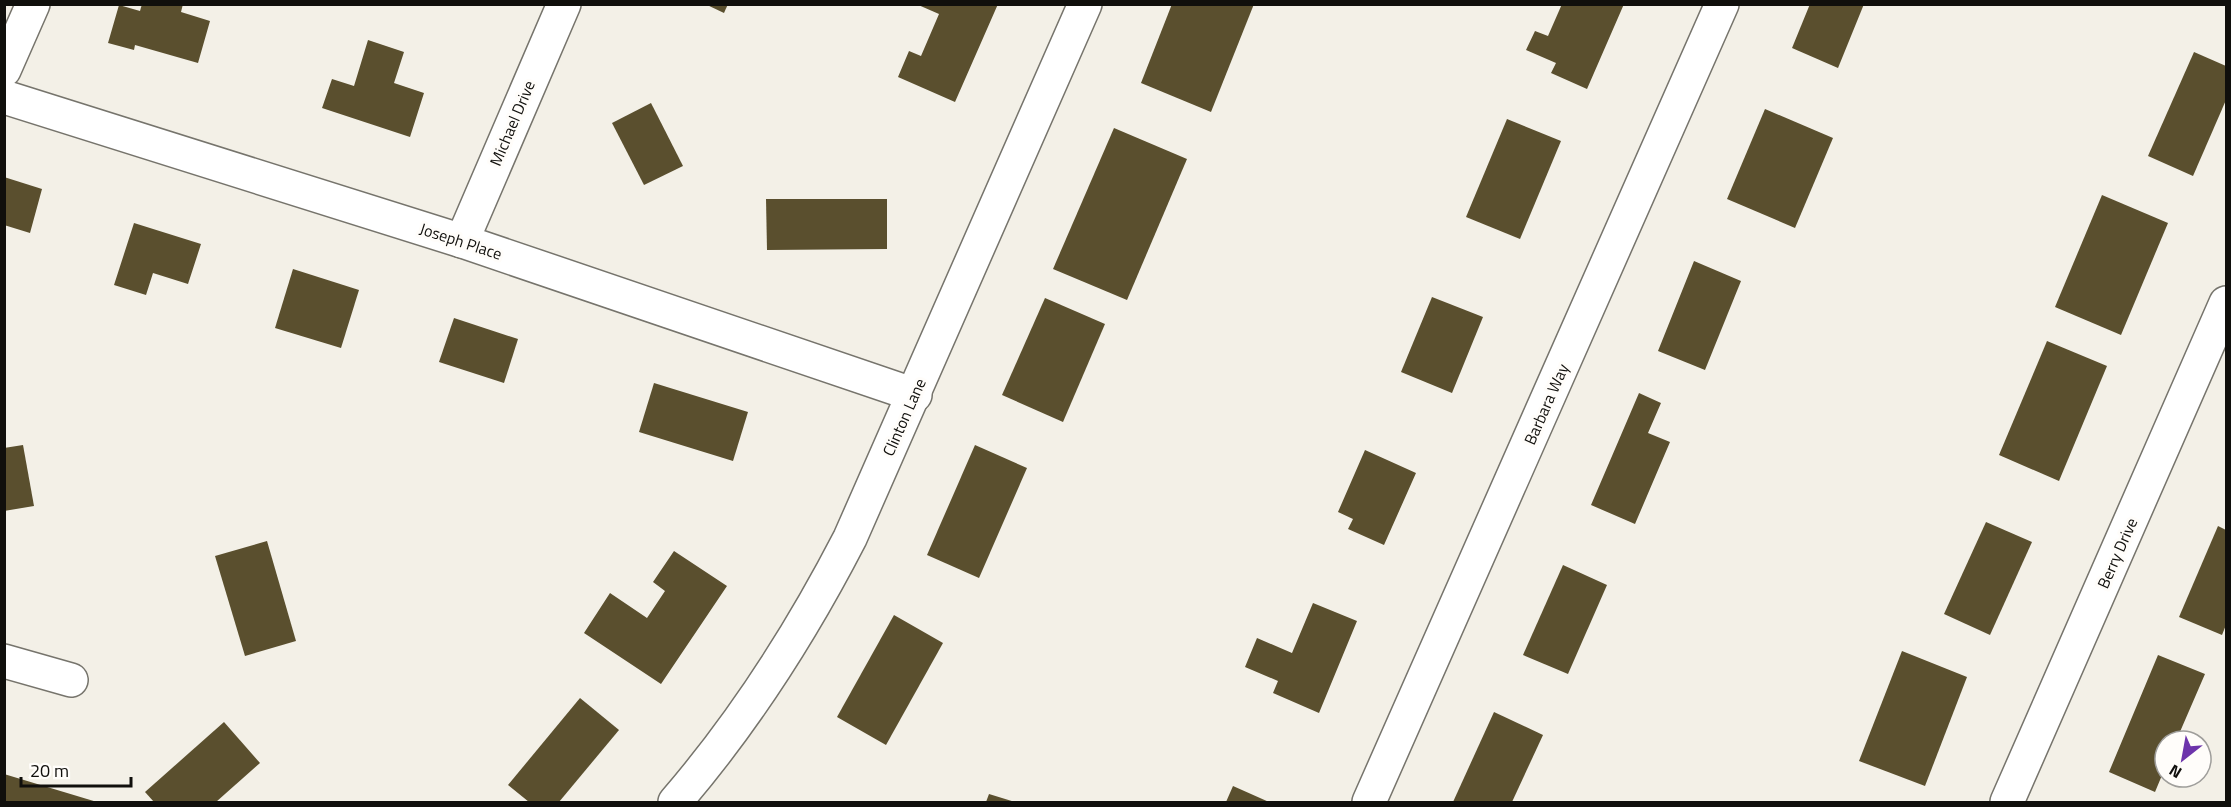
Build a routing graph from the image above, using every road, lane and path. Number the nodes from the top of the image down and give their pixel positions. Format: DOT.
graph roads {
  1 [pos="33,4"];
  2 [pos="564,4"];
  3 [pos="1085,4"];
  4 [pos="1722,4"];
  5 [pos="4,70"];
  6 [pos="4,97"];
  7 [pos="462,241"];
  8 [pos="2226,303"];
  9 [pos="915,395"];
  10 [pos="4,661"];
  11 [pos="71,680"];
  12 [pos="680,800"];
  13 [pos="1369,802"];
  14 [pos="2007,802"];
  1 -- 5 [label="street"];
  2 -- 7 [label="street, Michael Drive"];
  3 -- 9 [label="street, Clinton Lane"];
  4 -- 13 [label="street, Barbara Way"];
  6 -- 7 [label="street, Joseph Place"];
  7 -- 9 [label="street, Joseph Place"];
  8 -- 14 [label="street, Berry Drive"];
  9 -- 12 [label="street, Clinton Lane"];
  10 -- 11 [label="street"];
}
